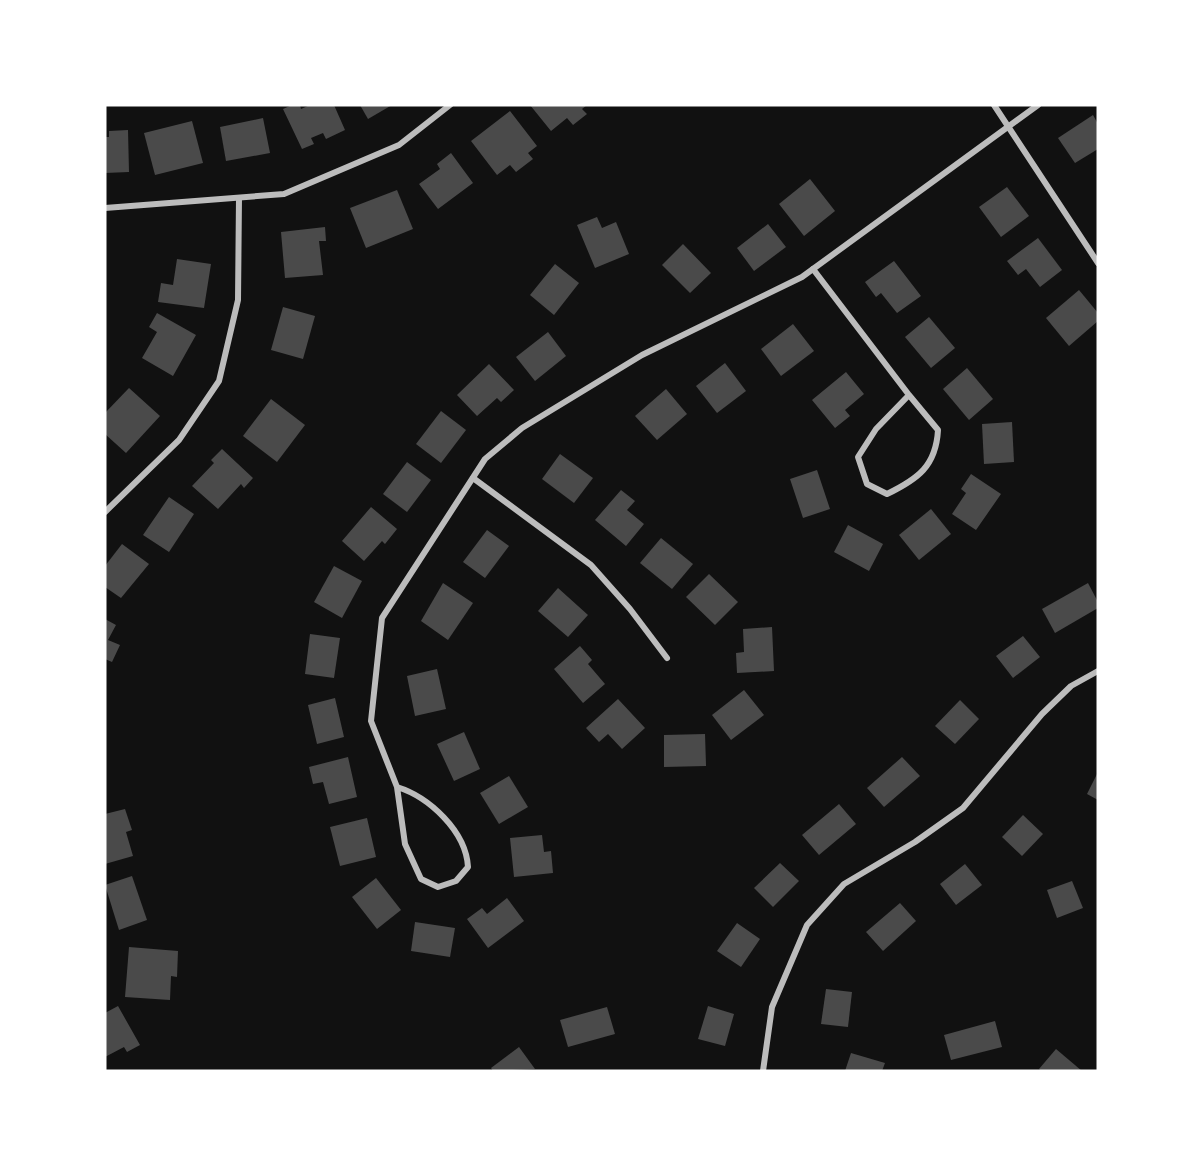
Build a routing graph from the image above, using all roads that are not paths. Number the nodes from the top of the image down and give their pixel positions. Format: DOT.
graph roads {
  1 [pos="450,105"];
  2 [pos="994,105"];
  3 [pos="1038,105"];
  4 [pos="1008,126"];
  5 [pos="239,198"];
  6 [pos="105,208"];
  7 [pos="1098,263"];
  8 [pos="813,269"];
  9 [pos="909,395"];
  10 [pos="473,478"];
  11 [pos="105,512"];
  12 [pos="667,658"];
  13 [pos="1098,671"];
  14 [pos="397,787"];
  15 [pos="763,1071"];
  1 -- 5 [label="street"];
  2 -- 4 [label="street"];
  3 -- 4 [label="street"];
  4 -- 7 [label="street"];
  4 -- 8 [label="street"];
  5 -- 6 [label="street"];
  5 -- 11 [label="street"];
  8 -- 9 [label="street"];
  8 -- 10 [label="street"];
  9 -- 9 [label="street"];
  10 -- 12 [label="street"];
  10 -- 14 [label="street"];
  13 -- 15 [label="street"];
  14 -- 14 [label="street"];
}
